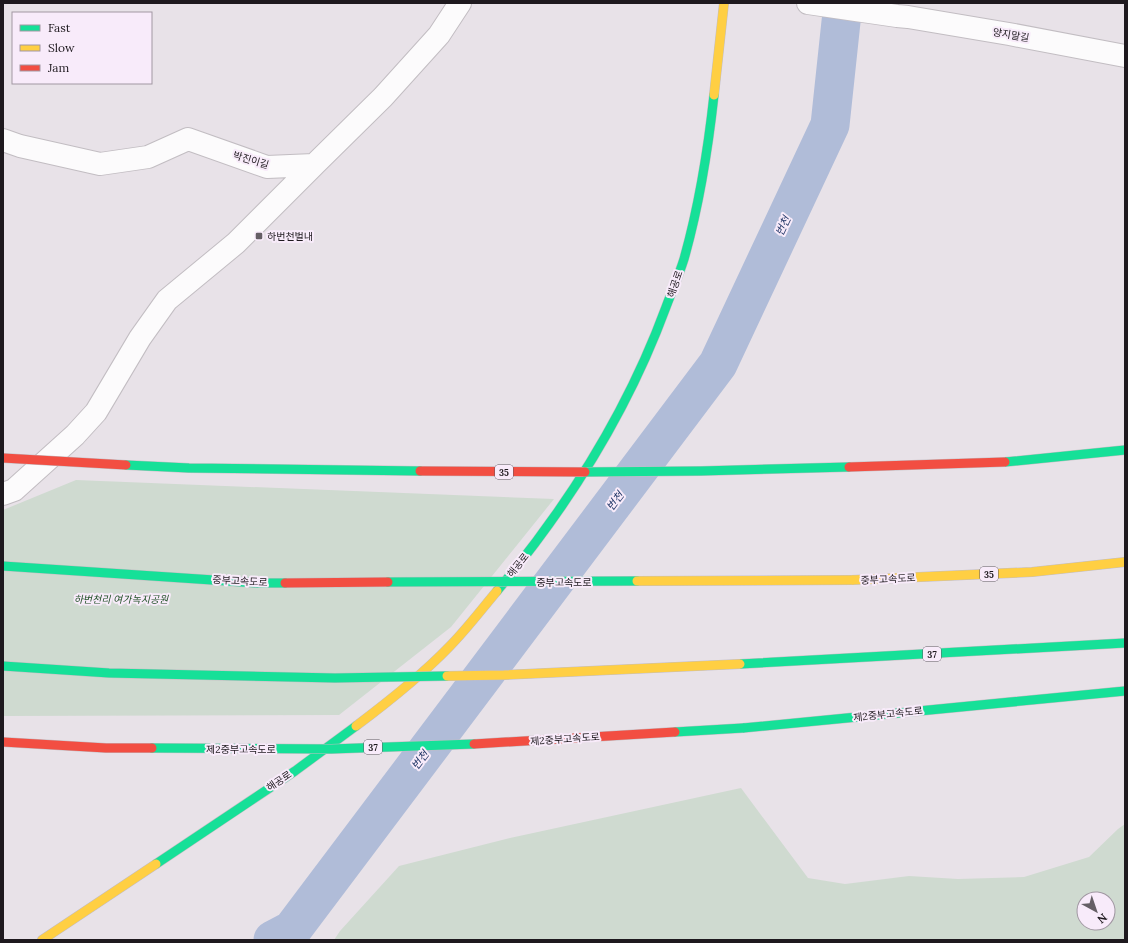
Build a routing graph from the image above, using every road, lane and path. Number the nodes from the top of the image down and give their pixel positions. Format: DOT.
graph roads {
  1 [pos="460,3"];
  2 [pos="724,3"];
  3 [pos="808,3"];
  4 [pos="1125,56"];
  5 [pos="3,140"];
  6 [pos="314,164"];
  7 [pos="1125,450"];
  8 [pos="3,458"];
  9 [pos="3,494"];
  10 [pos="1125,562"];
  11 [pos="3,566"];
  12 [pos="1125,643"];
  13 [pos="3,666"];
  14 [pos="1125,691"];
  15 [pos="3,742"];
  16 [pos="42,940"];
  1 -- 6 [label="street"];
  2 -- 16 [label="main road, 해공로"];
  3 -- 4 [label="street, 양지말길"];
  5 -- 6 [label="street, 박진이길"];
  6 -- 9 [label="street"];
  7 -- 8 [label="main road, 35, bridge"];
  10 -- 11 [label="main road, 중부고속도로 / 35, bridge"];
  12 -- 13 [label="main road, 37, bridge"];
  14 -- 15 [label="main road, 제2중부고속도로 / 37, bridge"];
}
